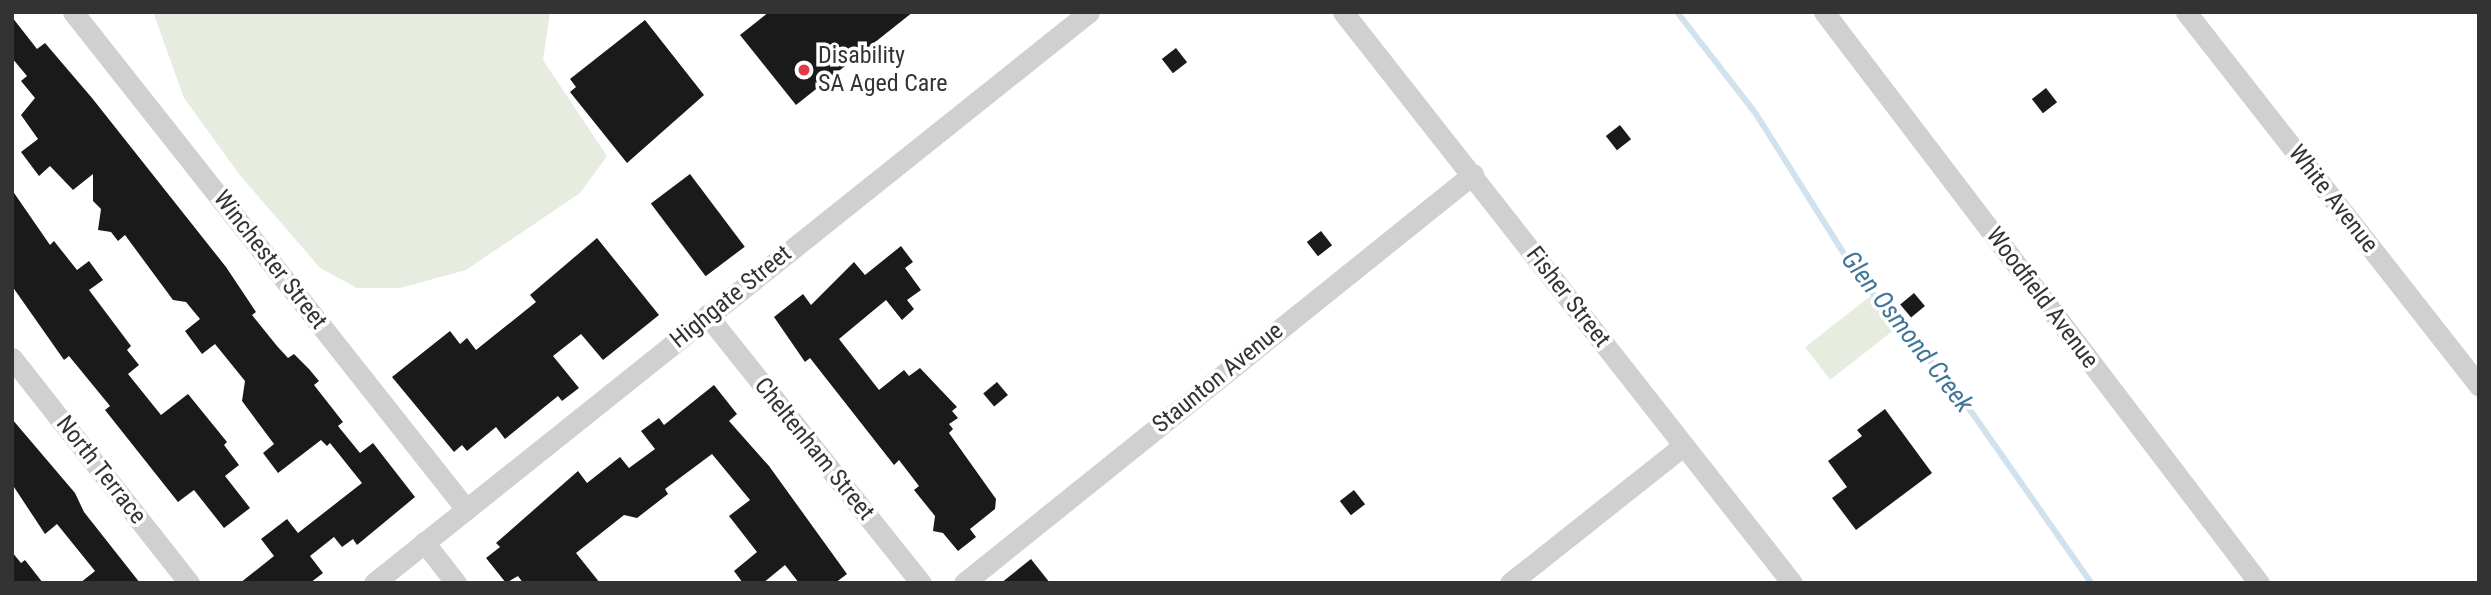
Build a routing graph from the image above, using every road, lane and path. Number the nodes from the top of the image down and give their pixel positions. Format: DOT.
graph roads {
  1 [pos="73,12"];
  2 [pos="1089,12"];
  3 [pos="1343,12"];
  4 [pos="1824,12"];
  5 [pos="2186,12"];
  6 [pos="1472,174"];
  7 [pos="708,315"];
  8 [pos="12,358"];
  9 [pos="2479,386"];
  10 [pos="1683,446"];
  11 [pos="466,509"];
  12 [pos="424,542"];
  13 [pos="189,583"];
  14 [pos="374,583"];
  15 [pos="456,583"];
  16 [pos="921,583"];
  17 [pos="964,583"];
  18 [pos="1510,583"];
  19 [pos="1792,583"];
  20 [pos="2259,583"];
  1 -- 11 [label="street, Winchester Street"];
  2 -- 7 [label="street, Highgate Street"];
  3 -- 6 [label="street, Fisher Street"];
  4 -- 20 [label="street, Woodfield Avenue"];
  5 -- 9 [label="street, White Avenue"];
  6 -- 10 [label="street, Fisher Street"];
  6 -- 17 [label="street, Staunton Avenue"];
  7 -- 11 [label="street, Highgate Street"];
  7 -- 16 [label="street, Cheltenham Street"];
  8 -- 13 [label="street, North Terrace"];
  10 -- 18 [label="street"];
  10 -- 19 [label="street, Fisher Street"];
  11 -- 12 [label="street, Highgate Street"];
  12 -- 14 [label="street, Highgate Street"];
  12 -- 15 [label="street"];
}
